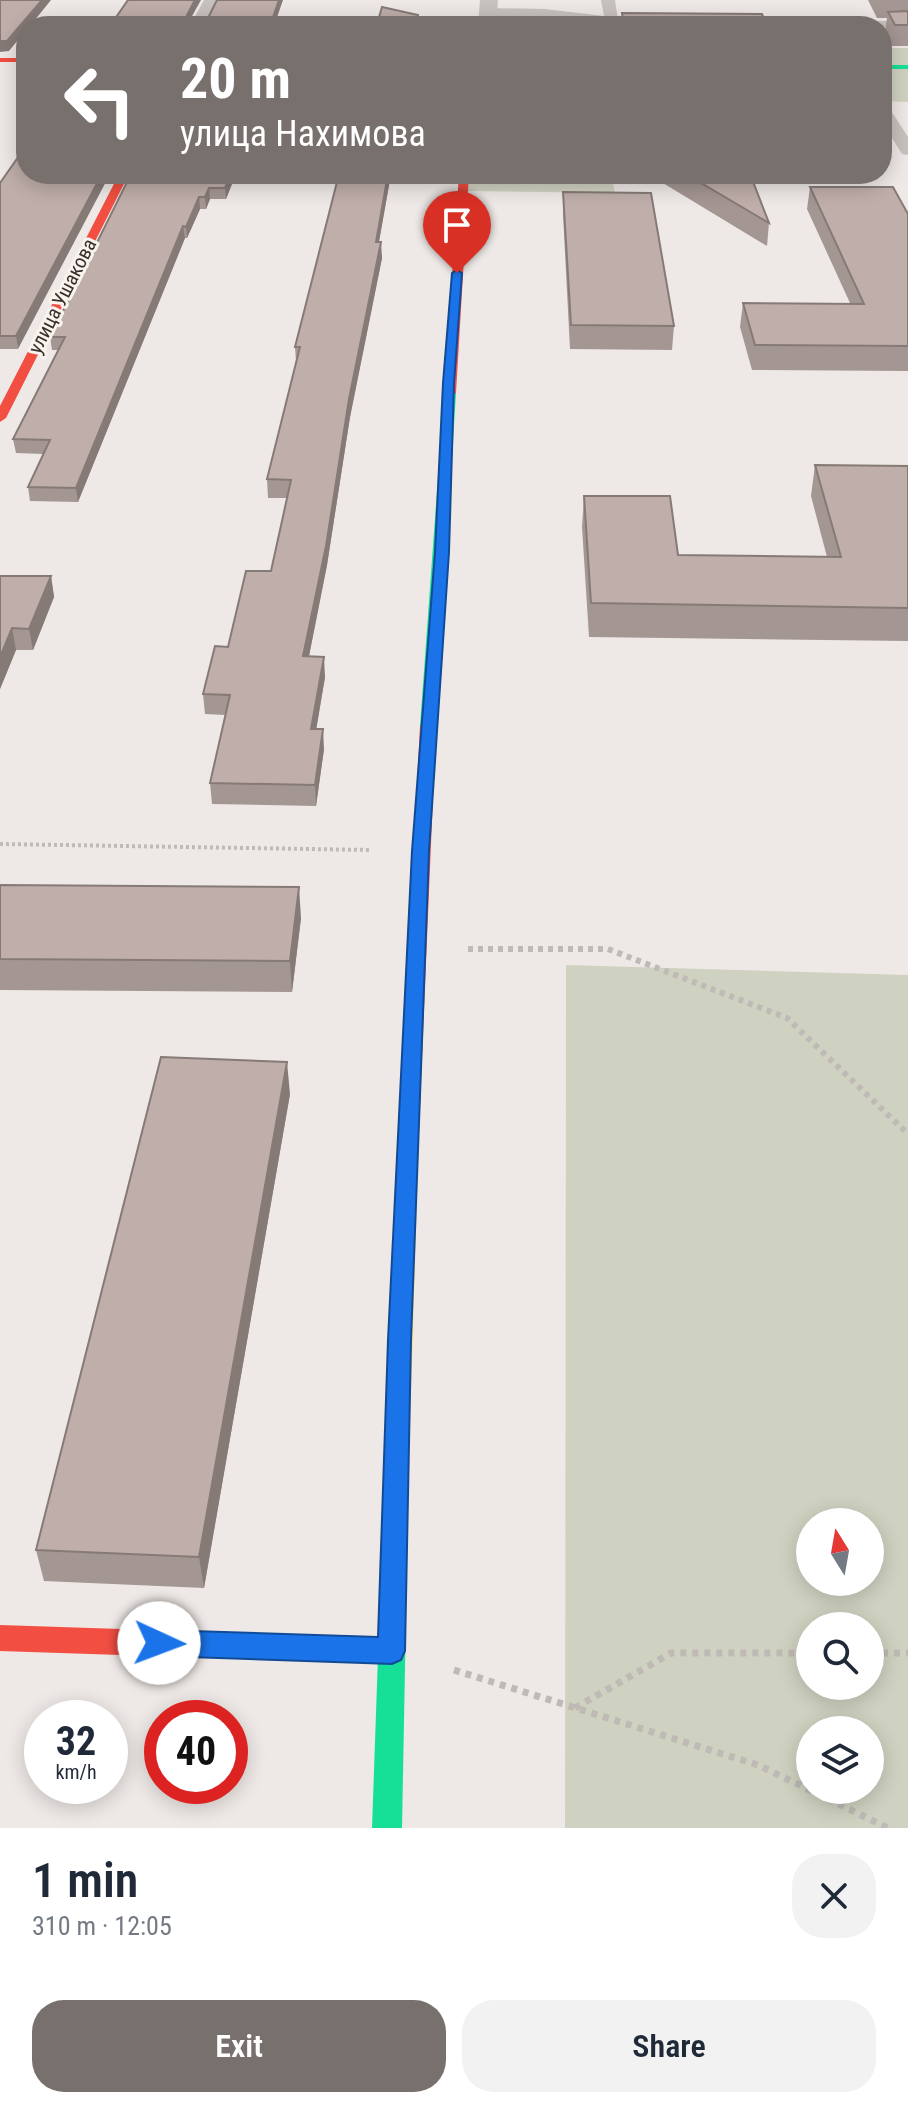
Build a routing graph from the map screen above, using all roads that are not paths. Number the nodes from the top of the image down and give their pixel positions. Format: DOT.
graph roads {
  1 [pos="488,13"];
  2 [pos="569,16"];
  3 [pos="892,125"];
  4 [pos="908,150"];
  5 [pos="119,184"];
  6 [pos="463,184"];
  7 [pos="0,418"];
  8 [pos="0,1638"];
  9 [pos="392,1651"];
  10 [pos="387,1828"];
  1 -- 2 [label="lane"];
  3 -- 4 [label="lane"];
  5 -- 7 [label="street, улица Ушакова"];
  6 -- 9 [label="street"];
  8 -- 9 [label="street"];
  9 -- 10 [label="street"];
}
